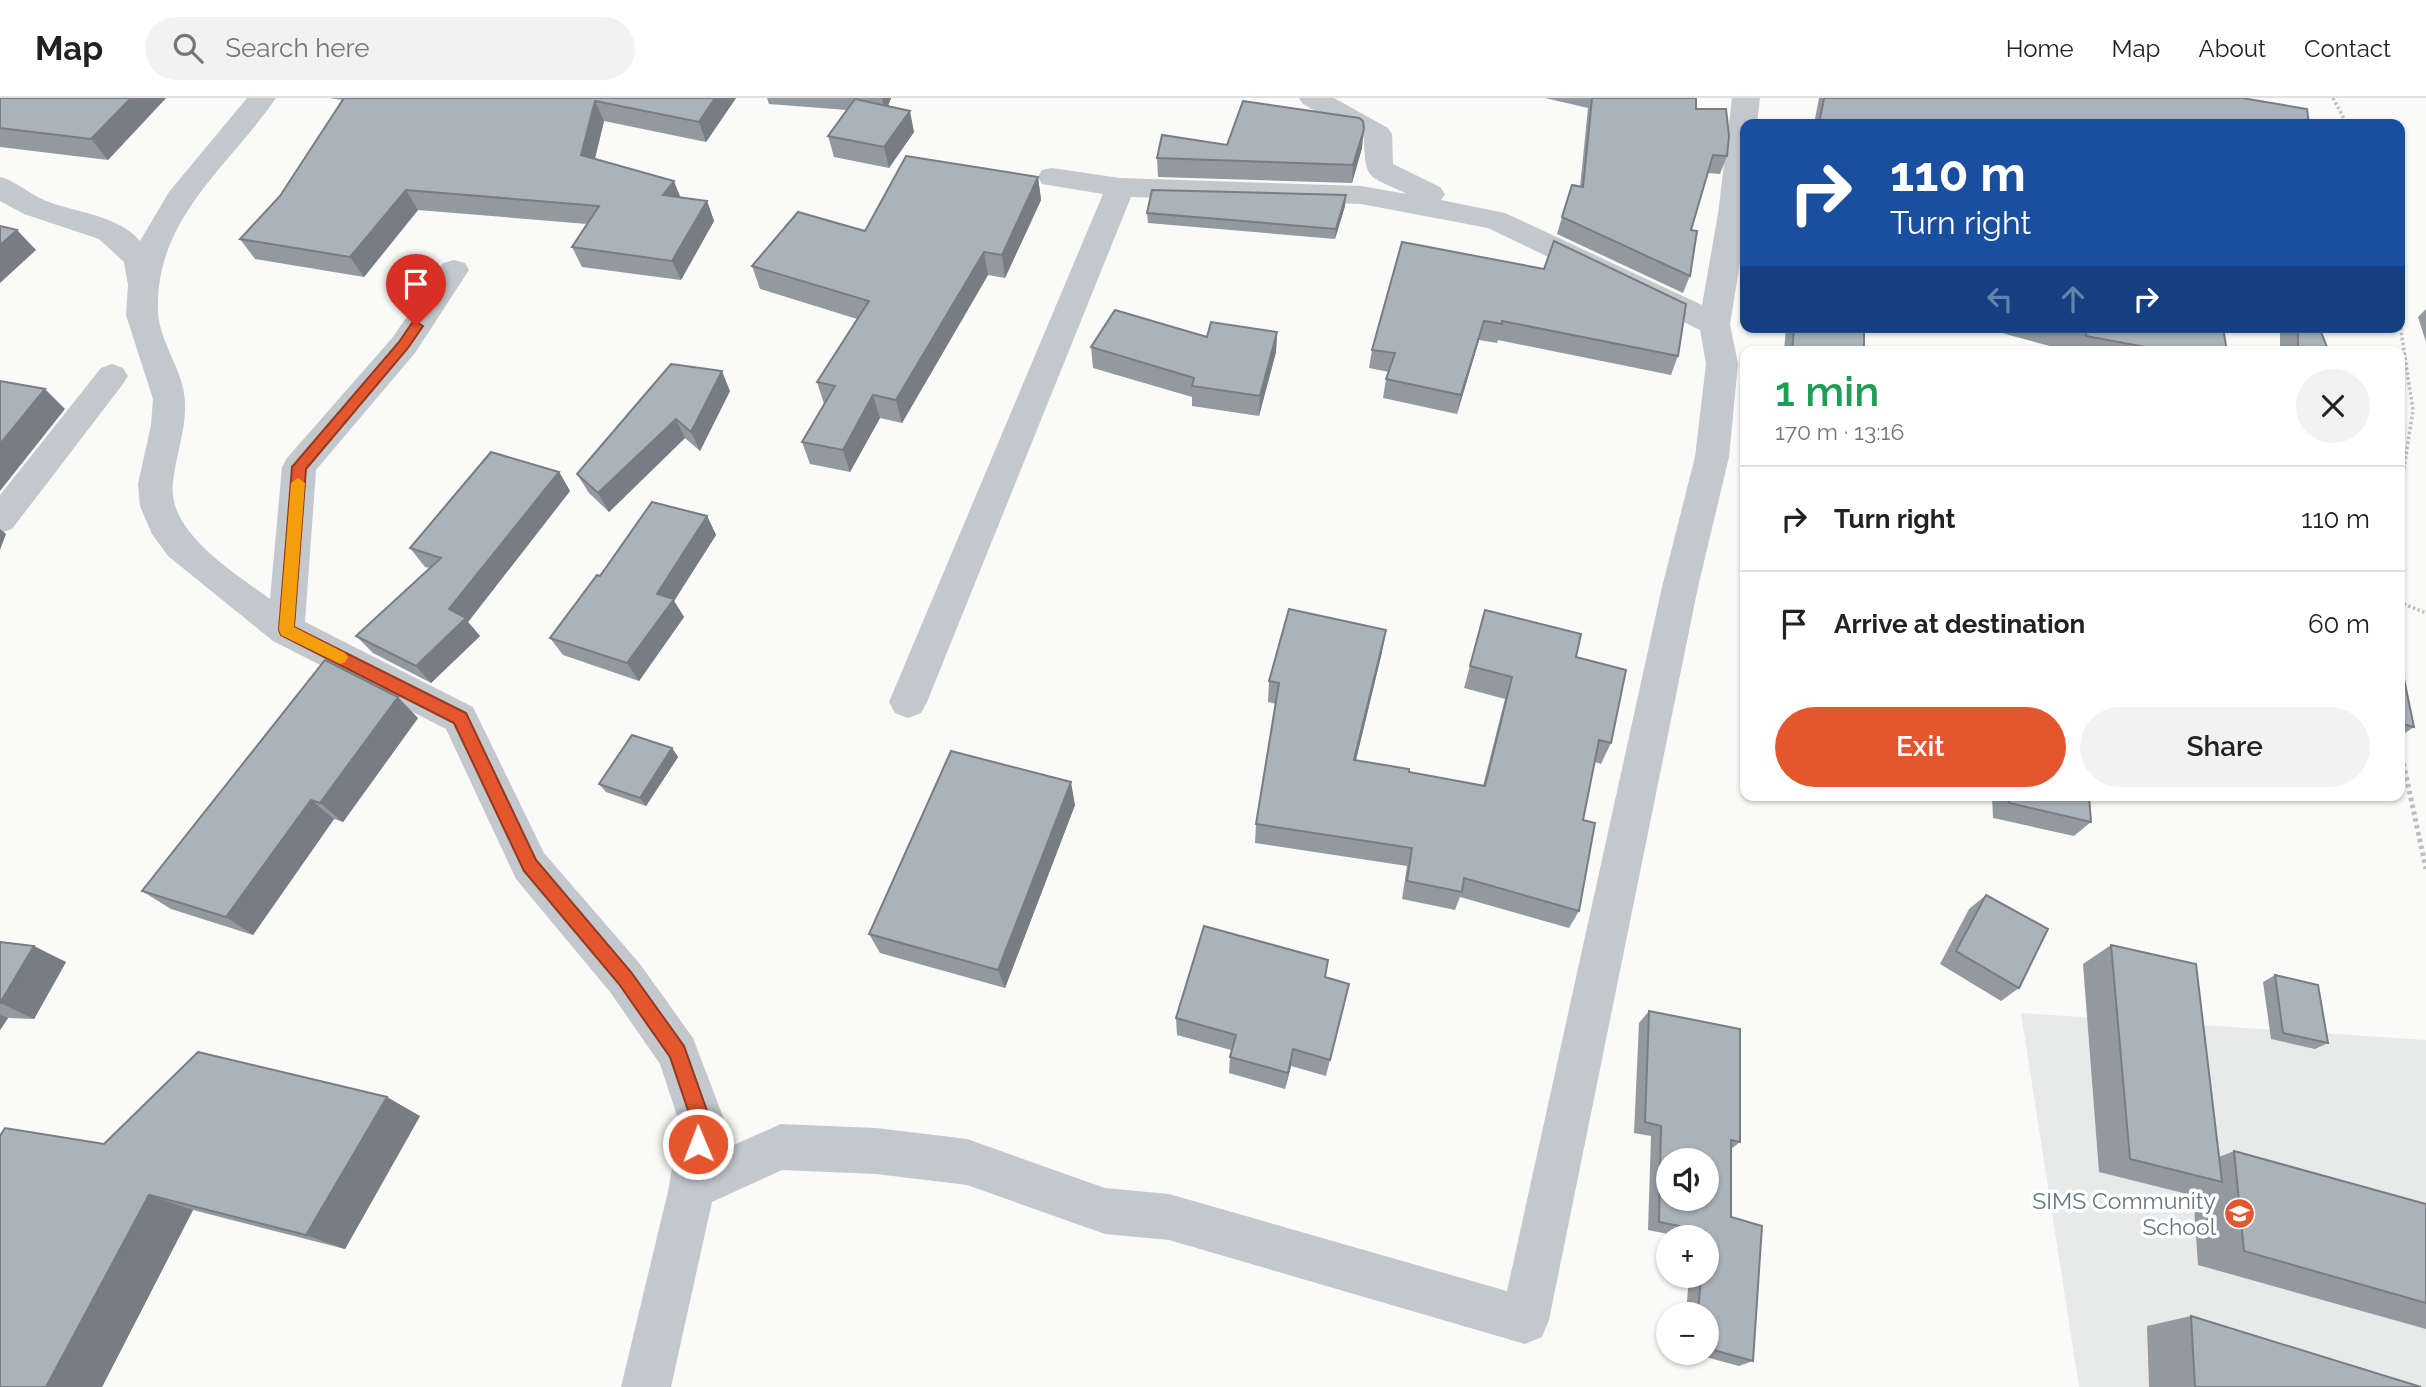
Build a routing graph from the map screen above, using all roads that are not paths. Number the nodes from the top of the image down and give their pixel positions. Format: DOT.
graph roads {
  1 [pos="262,98"];
  2 [pos="1313,98"];
  3 [pos="1746,98"];
  4 [pos="1744,119"];
  5 [pos="1740,152"];
  6 [pos="1052,177"];
  7 [pos="0,186"];
  8 [pos="1120,187"];
  9 [pos="1495,220"];
  10 [pos="454,270"];
  11 [pos="143,285"];
  12 [pos="1714,324"];
  13 [pos="112,376"];
  14 [pos="0,520"];
  15 [pos="286,630"];
  16 [pos="908,702"];
  17 [pos="692,1187"];
  18 [pos="646,1387"];
  1 -- 11 [label="street"];
  2 -- 9 [label="street"];
  3 -- 4 [label="street"];
  5 -- 12 [label="street"];
  6 -- 8 [label="street"];
  7 -- 11 [label="street"];
  8 -- 9 [label="street"];
  8 -- 16 [label="street"];
  9 -- 12 [label="street"];
  10 -- 15 [label="street"];
  11 -- 15 [label="street"];
  12 -- 17 [label="street"];
  13 -- 14 [label="street"];
  15 -- 17 [label="street"];
  17 -- 18 [label="street"];
}
